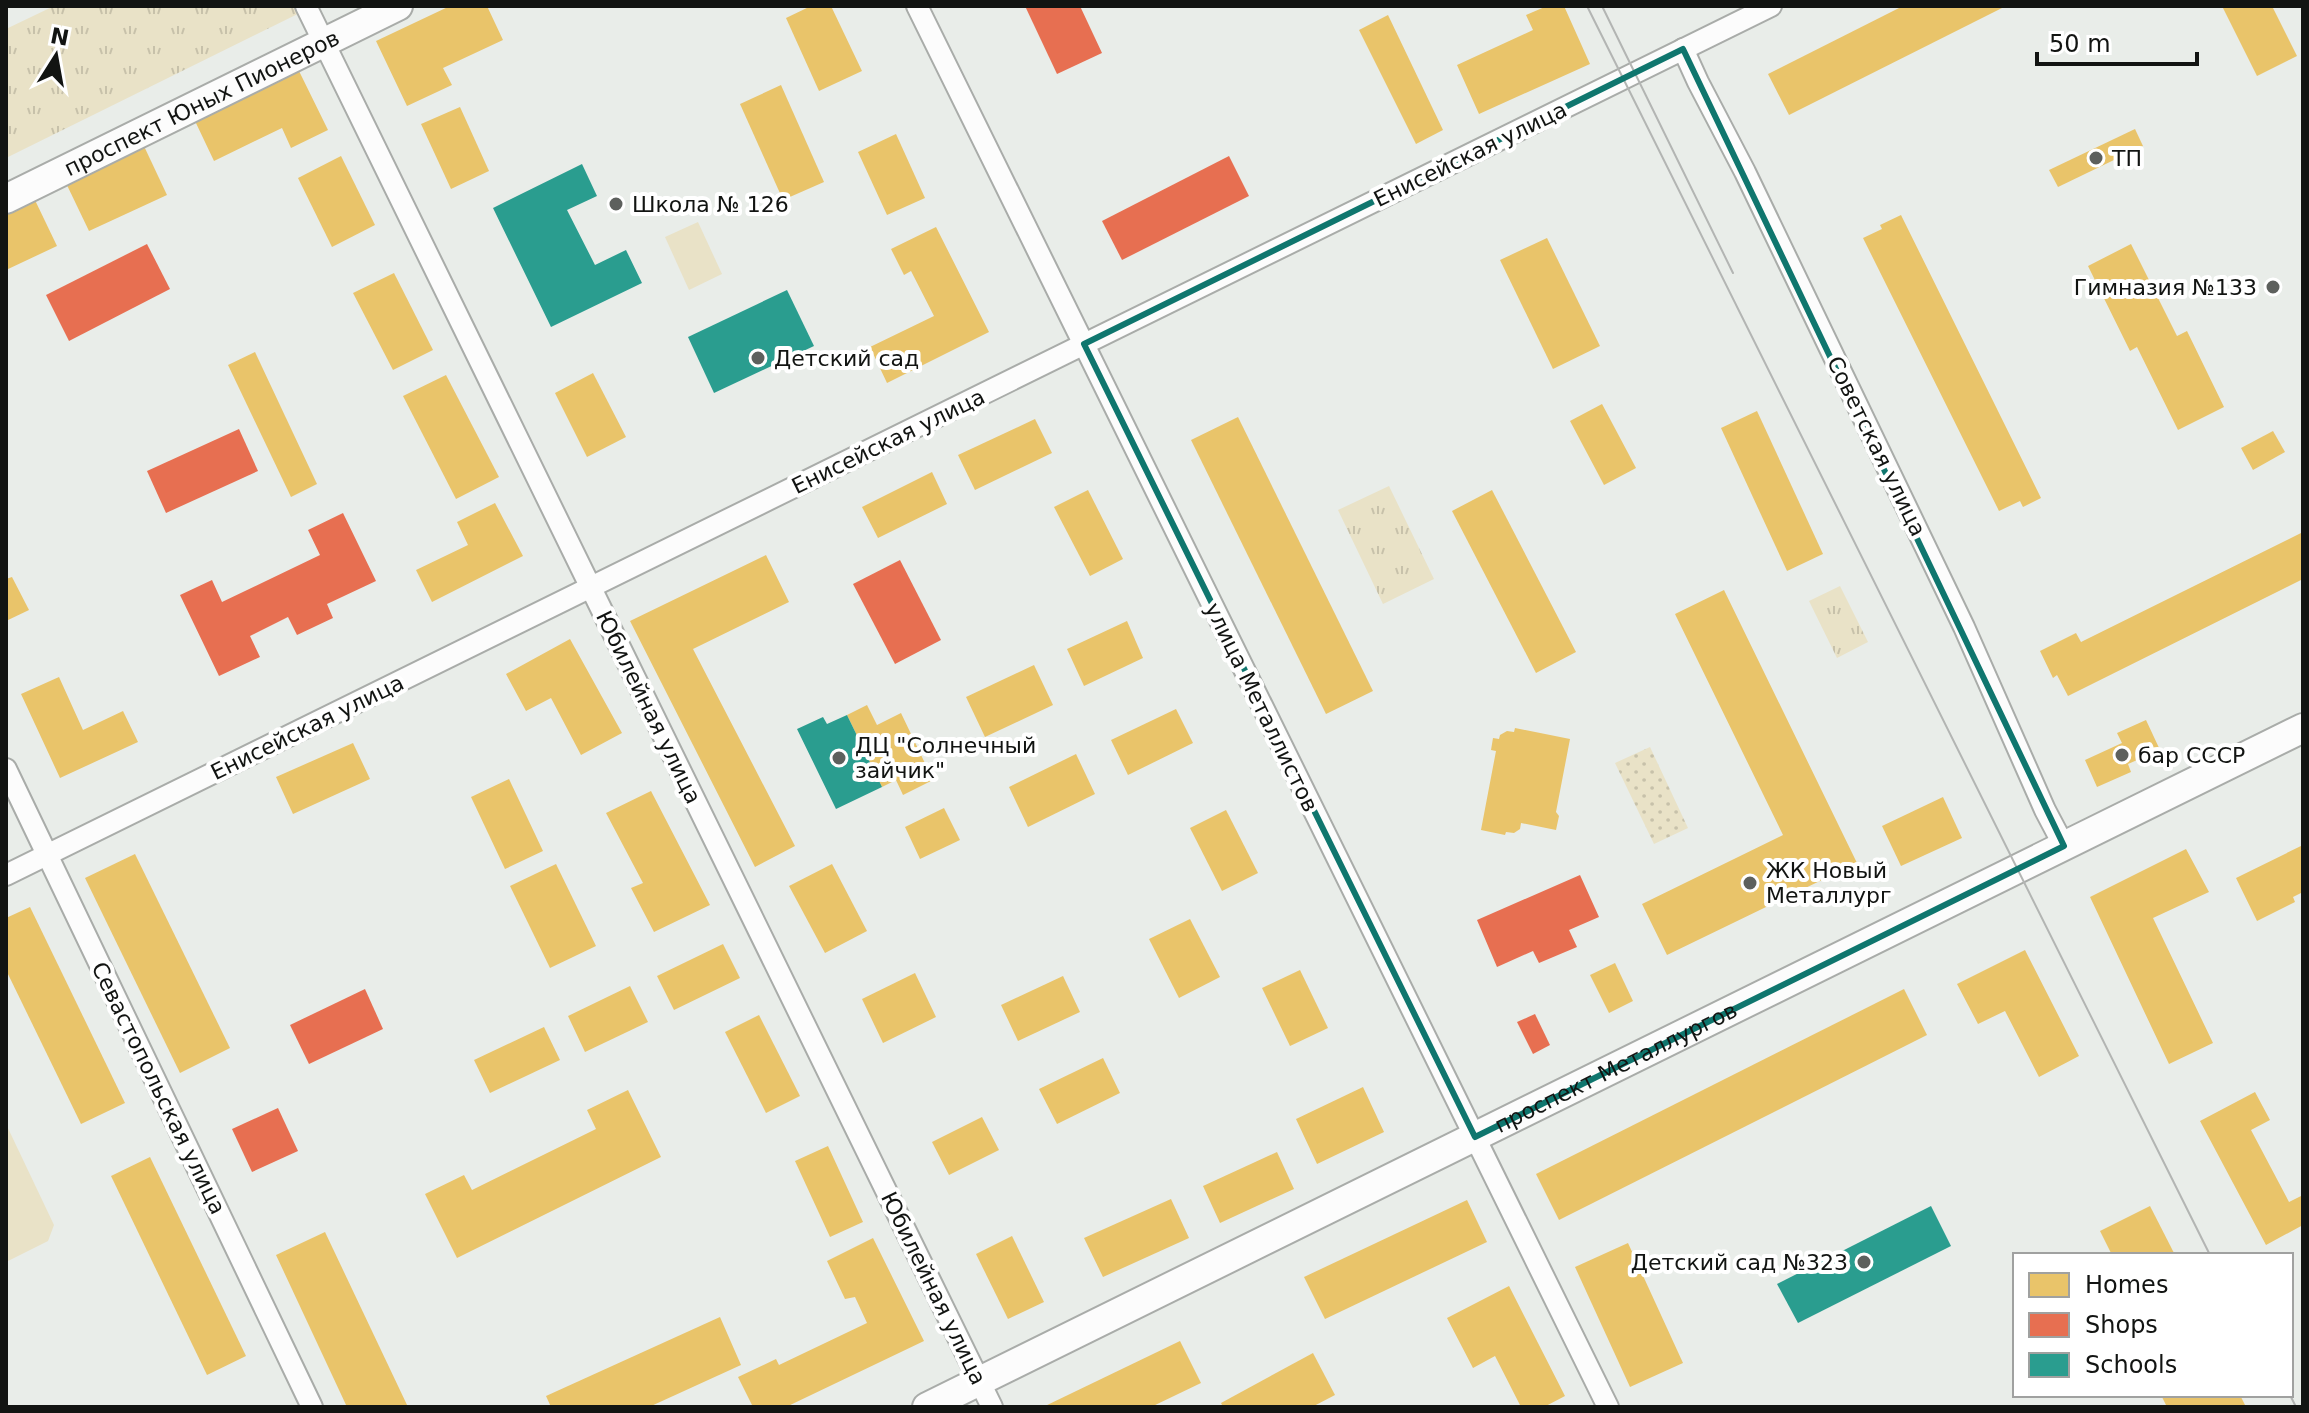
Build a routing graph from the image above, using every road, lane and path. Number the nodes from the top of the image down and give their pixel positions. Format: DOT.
graph roads {
  1 [pos="306,6"];
  2 [pos="398,6"];
  3 [pos="917,6"];
  4 [pos="1771,6"];
  5 [pos="324,42"];
  6 [pos="1683,49"];
  7 [pos="6,199"];
  8 [pos="1084,344"];
  9 [pos="590,588"];
  10 [pos="2303,728"];
  11 [pos="6,769"];
  12 [pos="2064,846"];
  13 [pos="46,855"];
  14 [pos="6,875"];
  15 [pos="1475,1137"];
  16 [pos="980,1381"];
  17 [pos="312,1407"];
  18 [pos="927,1407"];
  19 [pos="992,1407"];
  20 [pos="1608,1407"];
  1 -- 5 [label="street, Юбилейная улица"];
  2 -- 5 [label="street, проспект Юных Пионеров"];
  3 -- 8 [label="street, улица Металлистов"];
  4 -- 6 [label="street, Енисейская улица"];
  5 -- 7 [label="street, проспект Юных Пионеров"];
  5 -- 9 [label="street, Юбилейная улица"];
  6 -- 8 [label="street, Енисейская улица"];
  6 -- 12 [label="street, Советская улица"];
  8 -- 9 [label="street, Енисейская улица"];
  8 -- 15 [label="street, улица Металлистов"];
  9 -- 13 [label="street, Енисейская улица"];
  9 -- 16 [label="street, Юбилейная улица"];
  10 -- 12 [label="street, проспект Металлургов"];
  11 -- 13 [label="street, Севастопольская улица"];
  12 -- 15 [label="street, проспект Металлургов"];
  13 -- 14 [label="street, Енисейская улица"];
  13 -- 17 [label="street, Севастопольская улица"];
  15 -- 16 [label="street, проспект Металлургов"];
  15 -- 20 [label="street, улица Металлистов"];
  16 -- 18 [label="street, проспект Металлургов"];
  16 -- 19 [label="street, Юбилейная улица"];
}
